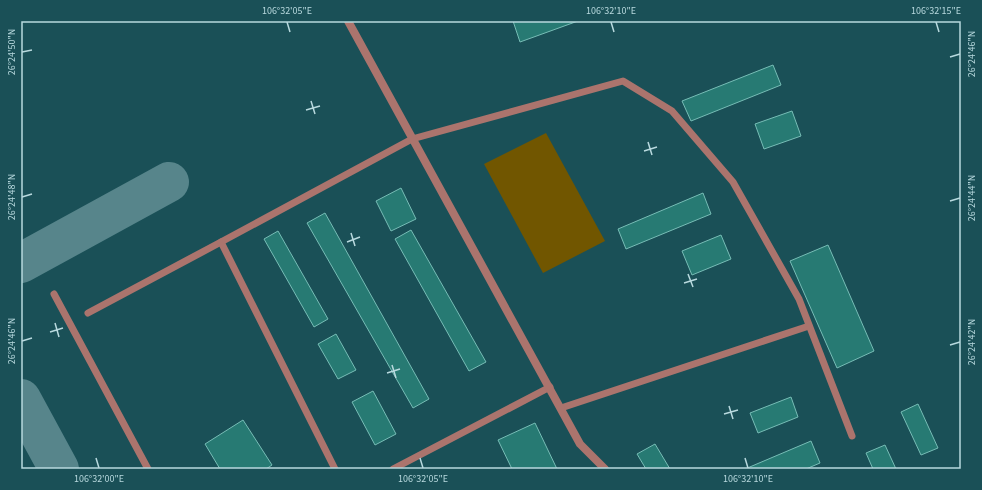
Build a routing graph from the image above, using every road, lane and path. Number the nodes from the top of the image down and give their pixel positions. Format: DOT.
graph roads {
  1 [pos="348,21"];
  2 [pos="412,139"];
  3 [pos="221,242"];
  4 [pos="54,294"];
  5 [pos="88,313"];
  6 [pos="809,326"];
  7 [pos="550,387"];
  8 [pos="561,408"];
  9 [pos="852,436"];
  10 [pos="148,469"];
  11 [pos="335,469"];
  12 [pos="393,469"];
  13 [pos="605,469"];
  1 -- 2 [label="street"];
  2 -- 3 [label="lane"];
  2 -- 6 [label="lane"];
  2 -- 7 [label="street"];
  3 -- 5 [label="lane"];
  3 -- 11 [label="lane"];
  4 -- 10 [label="lane"];
  6 -- 8 [label="lane"];
  6 -- 9 [label="lane"];
  7 -- 8 [label="street"];
  7 -- 12 [label="lane"];
  8 -- 13 [label="street"];
}
